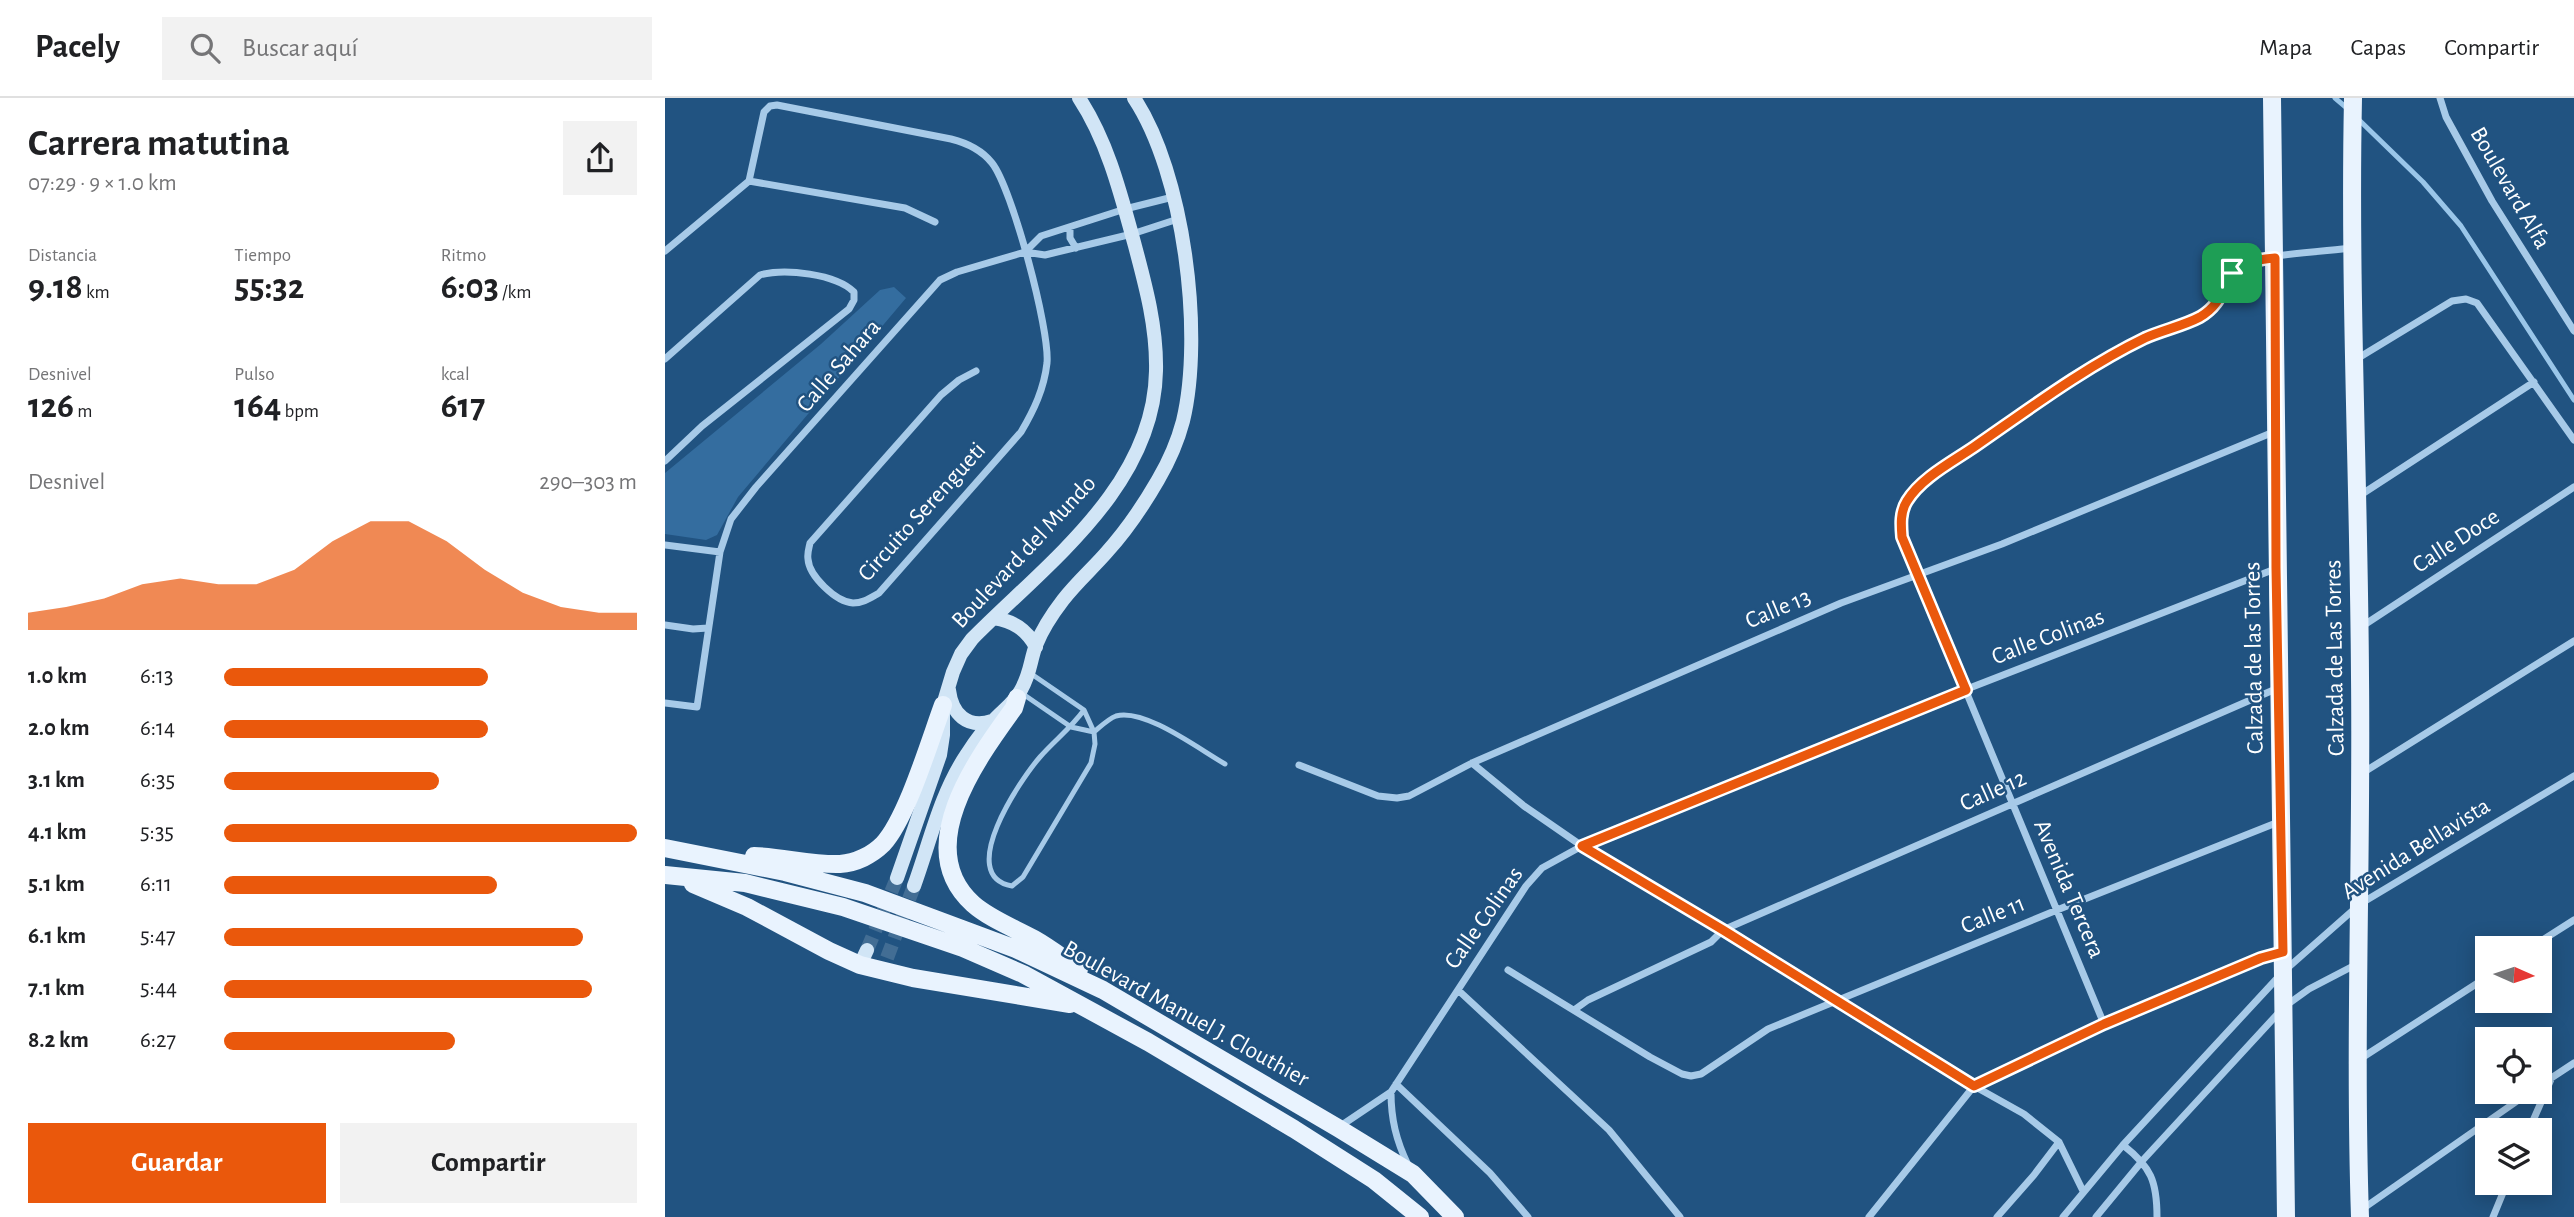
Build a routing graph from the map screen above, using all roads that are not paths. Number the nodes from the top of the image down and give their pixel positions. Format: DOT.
graph roads {
  1 [pos="1079,98"];
  2 [pos="1134,98"];
  3 [pos="2272,98"];
  4 [pos="2353,98"];
  5 [pos="2440,98"];
  6 [pos="749,181"];
  7 [pos="1173,197"];
  8 [pos="1125,209"];
  9 [pos="1178,219"];
  10 [pos="935,222"];
  11 [pos="1070,227"];
  12 [pos="1132,234"];
  13 [pos="1076,248"];
  14 [pos="2353,248"];
  15 [pos="665,251"];
  16 [pos="1025,252"];
  17 [pos="2275,258"];
  18 [pos="2574,331"];
  19 [pos="665,359"];
  20 [pos="2353,361"];
  21 [pos="976,371"];
  22 [pos="2534,382"];
  23 [pos="2277,431"];
  24 [pos="2574,440"];
  25 [pos="665,461"];
  26 [pos="2574,487"];
  27 [pos="2358,496"];
  28 [pos="665,545"];
  29 [pos="720,552"];
  30 [pos="2276,568"];
  31 [pos="1917,575"];
  32 [pos="994,618"];
  33 [pos="665,625"];
  34 [pos="2360,627"];
  35 [pos="708,628"];
  36 [pos="2574,641"];
  37 [pos="1036,647"];
  38 [pos="1030,673"];
  39 [pos="2278,688"];
  40 [pos="1966,690"];
  41 [pos="1018,695"];
  42 [pos="946,697"];
  43 [pos="665,703"];
  44 [pos="1084,710"];
  45 [pos="992,721"];
  46 [pos="1071,727"];
  47 [pos="1094,732"];
  48 [pos="1472,763"];
  49 [pos="1225,764"];
  50 [pos="1299,765"];
  51 [pos="2361,773"];
  52 [pos="2574,776"];
  53 [pos="2013,804"];
  54 [pos="2282,821"];
  55 [pos="1582,846"];
  56 [pos="665,848"];
  57 [pos="724,858"];
  58 [pos="671,876"];
  59 [pos="897,878"];
  60 [pos="914,887"];
  61 [pos="2360,904"];
  62 [pos="2057,910"];
  63 [pos="2574,920"];
  64 [pos="1723,930"];
  65 [pos="2549,936"];
  66 [pos="2283,952"];
  67 [pos="2360,962"];
  68 [pos="1508,970"];
  69 [pos="2283,971"];
  70 [pos="2475,985"];
  71 [pos="1103,989"];
  72 [pos="1458,990"];
  73 [pos="1837,1000"];
  74 [pos="1086,1007"];
  75 [pos="2284,1007"];
  76 [pos="1574,1010"];
  77 [pos="2104,1024"];
  78 [pos="2357,1061"];
  79 [pos="2574,1063"];
  80 [pos="2552,1077"];
  81 [pos="1396,1084"];
  82 [pos="1974,1086"];
  83 [pos="1391,1092"];
  84 [pos="2513,1104"];
  85 [pos="1338,1128"];
  86 [pos="2059,1143"];
  87 [pos="2123,1144"];
  88 [pos="2143,1160"];
  89 [pos="1413,1174"];
  90 [pos="2083,1191"];
  91 [pos="2502,1195"];
  92 [pos="2360,1214"];
  93 [pos="1420,1217"];
  94 [pos="1455,1217"];
  95 [pos="1528,1217"];
  96 [pos="1680,1217"];
  97 [pos="1869,1217"];
  98 [pos="1997,1217"];
  99 [pos="2063,1217"];
  100 [pos="2097,1217"];
  101 [pos="2157,1217"];
  102 [pos="2286,1217"];
  103 [pos="2493,1217"];
  1 -- 8 [label="street, Boulevard del Mundo"];
  2 -- 7 [label="street"];
  3 -- 17 [label="main road, Calzada de las Torres"];
  4 -- 14 [label="main road, Calzada de Las Torres"];
  5 -- 18 [label="street, Boulevard Alfa"];
  6 -- 10 [label="street"];
  6 -- 15 [label="street"];
  6 -- 16 [label="street, Circuito Serengueti"];
  7 -- 8 [label="street"];
  7 -- 9 [label="street"];
  8 -- 11 [label="street"];
  8 -- 12 [label="street, Boulevard del Mundo"];
  9 -- 12 [label="street"];
  9 -- 37 [label="street"];
  11 -- 13 [label="street"];
  11 -- 16 [label="street"];
  12 -- 13 [label="street"];
  12 -- 32 [label="street, Boulevard del Mundo"];
  13 -- 16 [label="street"];
  14 -- 17 [label="street"];
  14 -- 20 [label="main road, Calzada de Las Torres"];
  16 -- 21 [label="street, Circuito Serengueti"];
  16 -- 29 [label="street, Calle Sahara"];
  17 -- 23 [label="main road, Calzada de las Torres"];
  17 -- 31 [label="street, Avenida Tercera"];
  19 -- 25 [label="street"];
  20 -- 22 [label="street"];
  20 -- 27 [label="main road, Calzada de Las Torres"];
  22 -- 24 [label="street"];
  22 -- 27 [label="street"];
  23 -- 30 [label="main road, Calzada de las Torres"];
  23 -- 31 [label="street, Calle 13"];
  26 -- 34 [label="street, Calle Doce"];
  27 -- 34 [label="main road, Calzada de Las Torres"];
  28 -- 29 [label="street"];
  29 -- 35 [label="street, Calle Sahara"];
  30 -- 39 [label="main road, Calzada de las Torres"];
  30 -- 40 [label="street, Calle Colinas"];
  31 -- 40 [label="street, Avenida Tercera"];
  31 -- 48 [label="street, Calle 13"];
  32 -- 37 [label="street"];
  32 -- 42 [label="street, Boulevard del Mundo"];
  33 -- 35 [label="street"];
  34 -- 51 [label="main road, Calzada de Las Torres"];
  35 -- 43 [label="street, Calle Sahara"];
  36 -- 51 [label="street"];
  37 -- 38 [label="street"];
  38 -- 41 [label="street"];
  38 -- 44 [label="lane"];
  39 -- 53 [label="street, Calle 12"];
  39 -- 54 [label="main road, Calzada de las Torres"];
  40 -- 53 [label="street, Avenida Tercera"];
  40 -- 55 [label="street, Calle Colinas"];
  41 -- 45 [label="street"];
  41 -- 46 [label="lane"];
  41 -- 71 [label="main road"];
  42 -- 45 [label="street"];
  42 -- 57 [label="main road"];
  42 -- 59 [label="street, Boulevard del Mundo"];
  44 -- 46 [label="lane"];
  44 -- 47 [label="lane"];
  45 -- 60 [label="street"];
  46 -- 47 [label="lane"];
  46 -- 47 [label="lane"];
  47 -- 49 [label="lane"];
  48 -- 50 [label="street, Calle 13"];
  48 -- 55 [label="street"];
  51 -- 61 [label="main road, Calzada de Las Torres"];
  52 -- 61 [label="street, Avenida Bellavista"];
  53 -- 62 [label="street, Avenida Tercera"];
  53 -- 64 [label="street, Calle 12"];
  54 -- 62 [label="street, Calle 11"];
  54 -- 66 [label="main road, Calzada de las Torres"];
  55 -- 64 [label="street"];
  55 -- 72 [label="street, Calle Colinas"];
  56 -- 57 [label="main road, Boulevard Manuel J. Clouthier"];
  57 -- 71 [label="main road, Boulevard Manuel J. Clouthier"];
  58 -- 74 [label="main road"];
  58 -- 74 [label="main road, Boulevard Manuel J. Clouthier"];
  61 -- 67 [label="main road, Calzada de Las Torres"];
  61 -- 69 [label="street, Avenida Bellavista"];
  62 -- 73 [label="street, Calle 11"];
  62 -- 77 [label="street, Avenida Tercera"];
  63 -- 65 [label="street"];
  64 -- 73 [label="street"];
  64 -- 76 [label="street, Calle 12"];
  66 -- 69 [label="main road, Calzada de las Torres"];
  66 -- 77 [label="street"];
  67 -- 75 [label="street"];
  67 -- 78 [label="main road, Calzada de Las Torres"];
  68 -- 76 [label="street"];
  69 -- 75 [label="main road, Calzada de las Torres"];
  69 -- 87 [label="street, Avenida Bellavista"];
  70 -- 78 [label="street"];
  71 -- 85 [label="main road, Boulevard Manuel J. Clouthier"];
  72 -- 81 [label="street, Calle Colinas"];
  72 -- 96 [label="street"];
  73 -- 76 [label="street, Calle 11"];
  73 -- 82 [label="street"];
  74 -- 93 [label="main road, Boulevard Manuel J. Clouthier"];
  75 -- 88 [label="street"];
  75 -- 102 [label="main road, Calzada de las Torres"];
  77 -- 82 [label="street"];
  78 -- 92 [label="main road, Calzada de Las Torres"];
  79 -- 80 [label="street"];
  81 -- 83 [label="street, Calle Colinas"];
  81 -- 95 [label="street"];
  82 -- 86 [label="street"];
  82 -- 97 [label="street"];
  83 -- 85 [label="street, Calle Colinas"];
  83 -- 89 [label="street"];
  84 -- 92 [label="street"];
  85 -- 89 [label="main road, Boulevard Manuel J. Clouthier"];
  86 -- 90 [label="street"];
  86 -- 98 [label="street"];
  87 -- 88 [label="street"];
  87 -- 90 [label="street, Avenida Bellavista"];
  88 -- 100 [label="street"];
  88 -- 101 [label="street"];
  89 -- 94 [label="main road, Boulevard Manuel J. Clouthier"];
  90 -- 99 [label="street, Avenida Bellavista"];
  91 -- 103 [label="street"];
}
